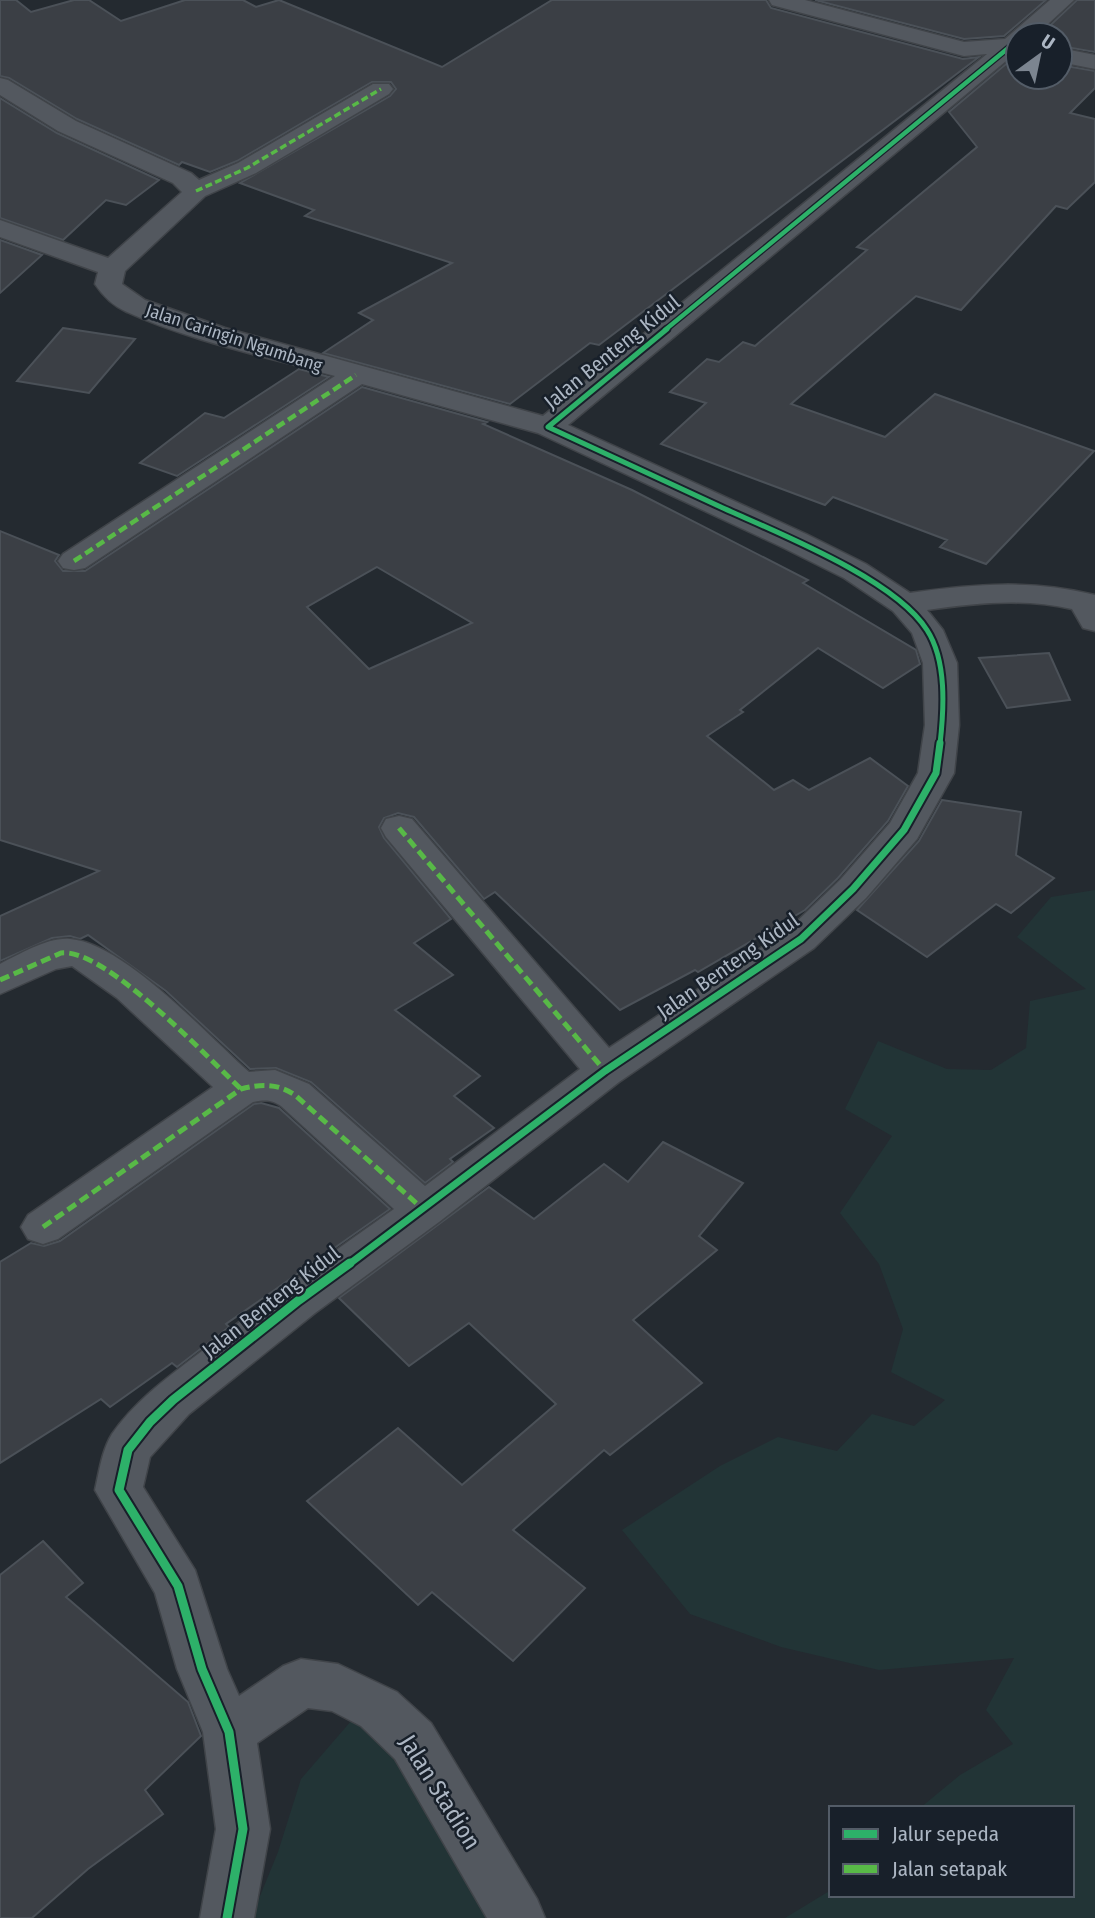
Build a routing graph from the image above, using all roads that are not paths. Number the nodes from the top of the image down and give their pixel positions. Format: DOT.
graph roads {
  1 [pos="780,0"];
  2 [pos="1063,0"];
  3 [pos="1040,21"];
  4 [pos="1004,43"];
  5 [pos="1004,52"];
  6 [pos="1074,58"];
  7 [pos="1095,62"];
  8 [pos="0,85"];
  9 [pos="382,89"];
  10 [pos="196,191"];
  11 [pos="0,228"];
  12 [pos="112,268"];
  13 [pos="356,375"];
  14 [pos="548,427"];
  15 [pos="74,561"];
  16 [pos="904,604"];
  17 [pos="1095,621"];
  18 [pos="399,828"];
  19 [pos="0,980"];
  20 [pos="605,1071"];
  21 [pos="240,1090"];
  22 [pos="424,1210"];
  23 [pos="43,1227"];
  24 [pos="229,1731"];
  25 [pos="227,1918"];
  26 [pos="517,1918"];
  1 -- 4 [label="street"];
  2 -- 3 [label="street, Jalan Benteng Kidul"];
  5 -- 14 [label="street, Jalan Benteng Kidul"];
  6 -- 7 [label="street"];
  8 -- 10 [label="street"];
  9 -- 10 [label="street"];
  10 -- 12 [label="street"];
  11 -- 12 [label="street"];
  12 -- 13 [label="street, Jalan Caringin Ngumbang"];
  13 -- 14 [label="street, Jalan Caringin Ngumbang"];
  13 -- 15 [label="street"];
  14 -- 16 [label="street, Jalan Benteng Kidul"];
  16 -- 17 [label="street"];
  16 -- 20 [label="street, Jalan Benteng Kidul"];
  18 -- 20 [label="street"];
  19 -- 21 [label="street"];
  20 -- 22 [label="street, Jalan Benteng Kidul"];
  21 -- 22 [label="street"];
  21 -- 23 [label="street"];
  22 -- 24 [label="street, Jalan Benteng Kidul"];
  24 -- 25 [label="street, Jalan Benteng Kidul"];
  24 -- 26 [label="street, Jalan Stadion"];
}
